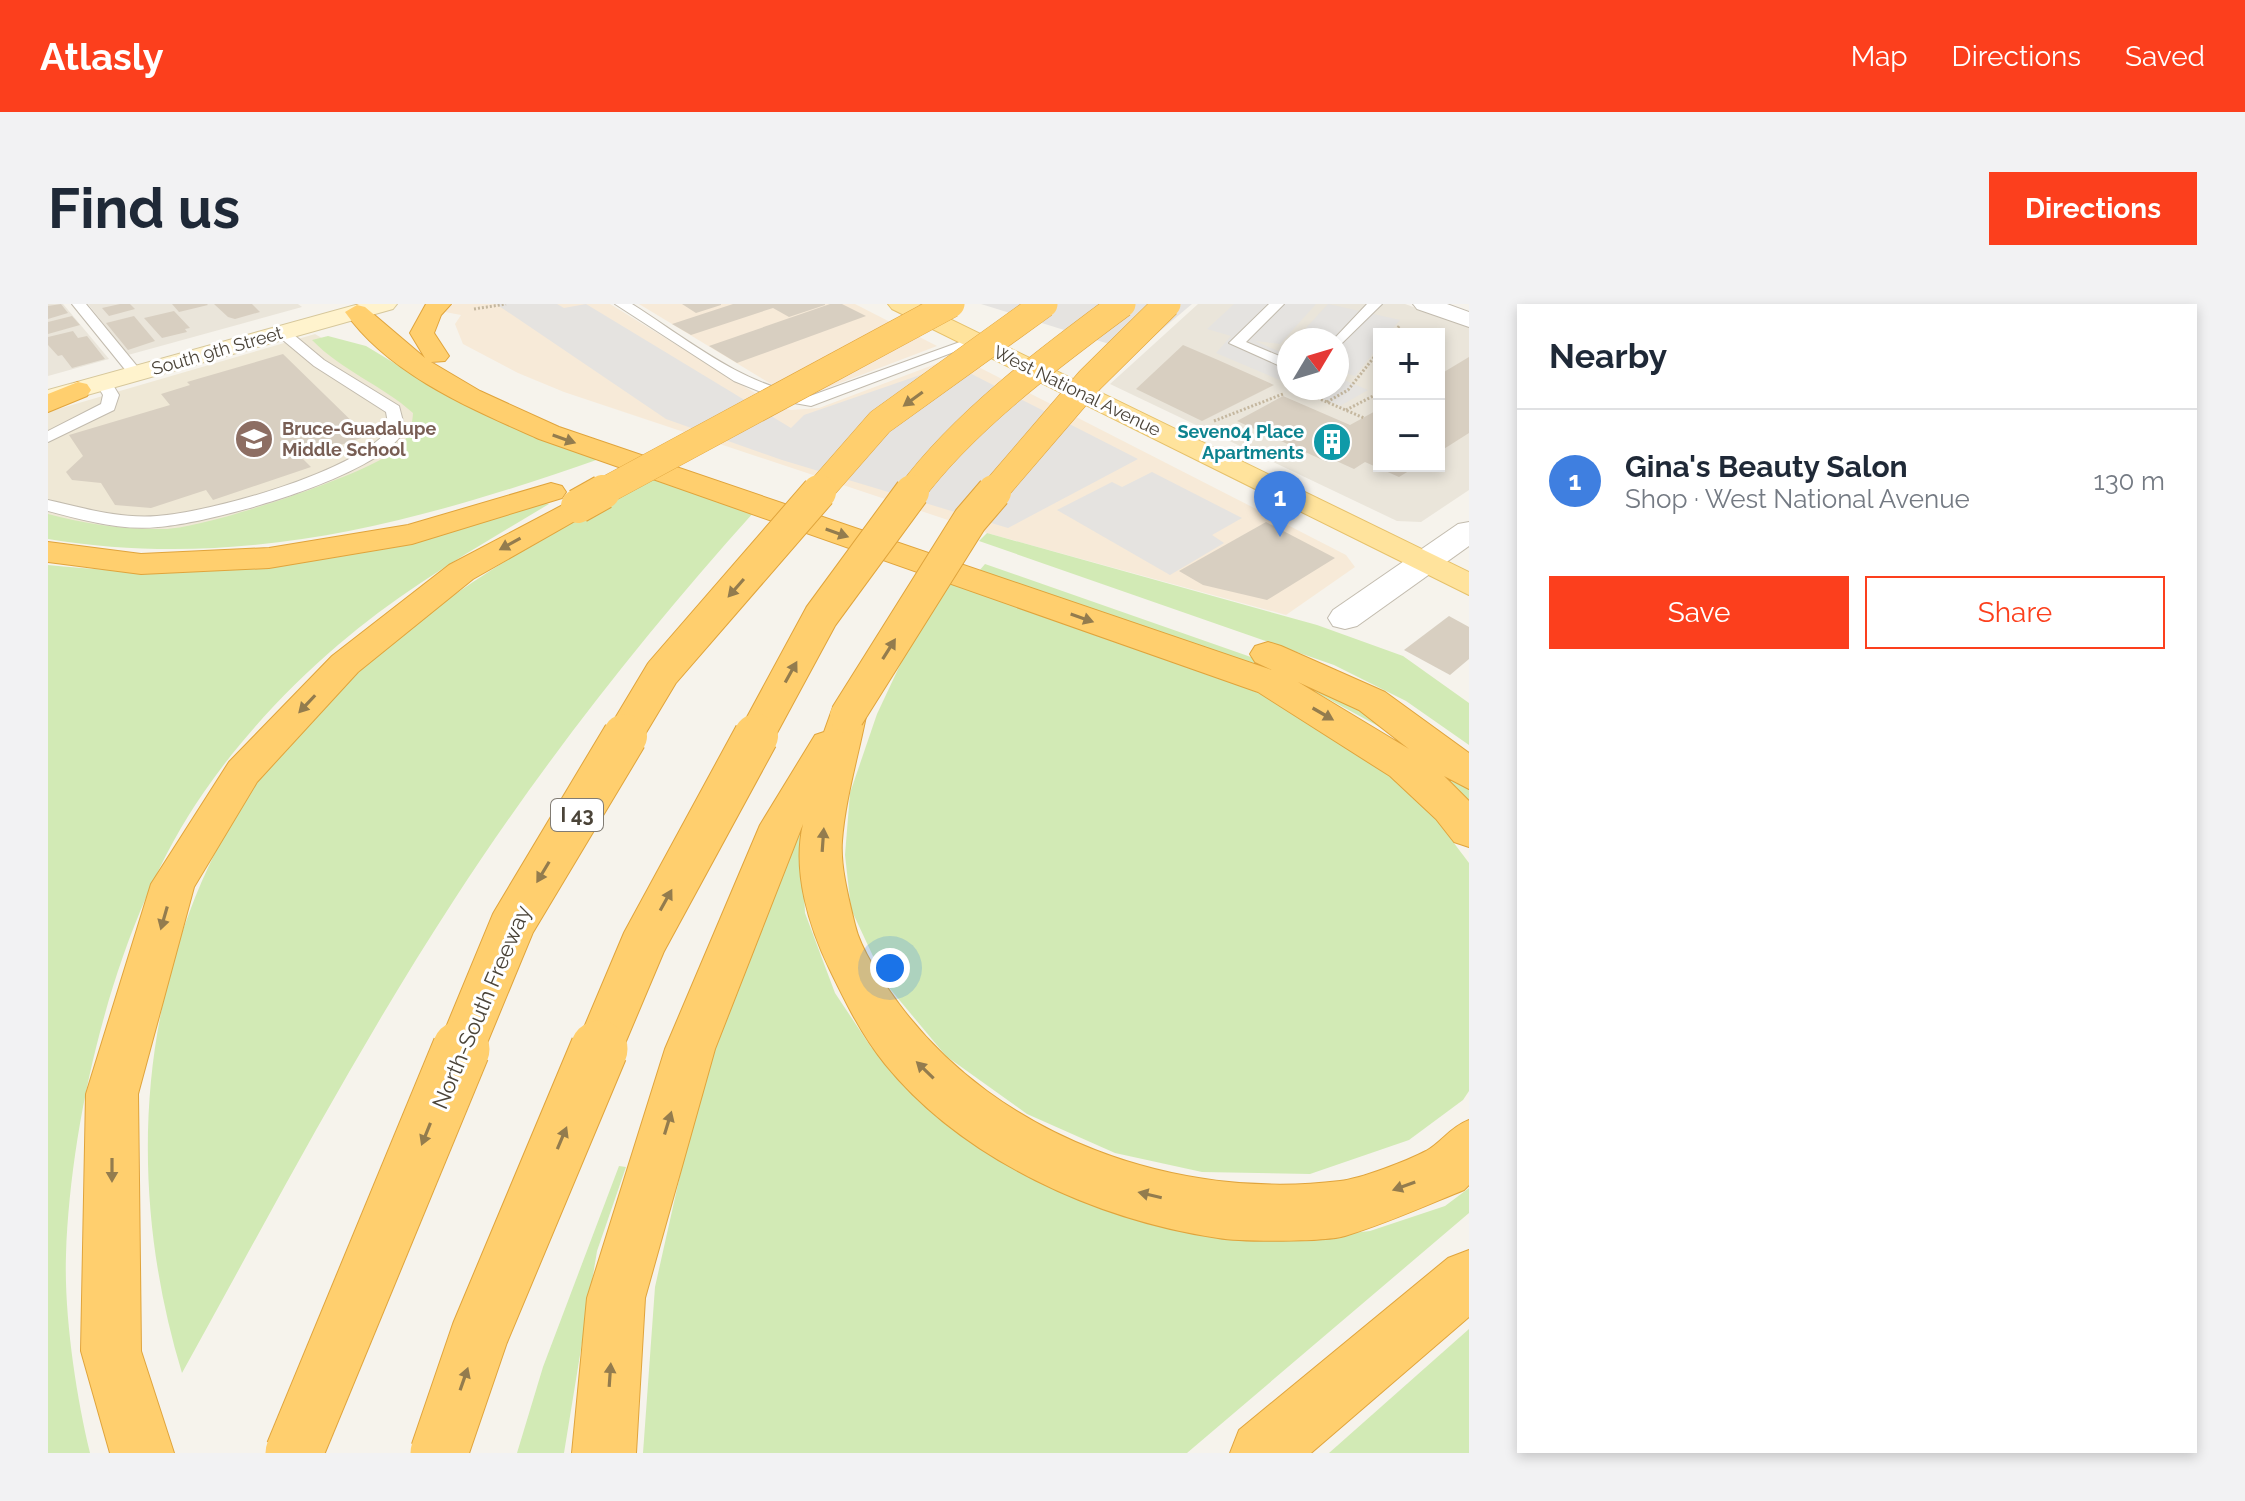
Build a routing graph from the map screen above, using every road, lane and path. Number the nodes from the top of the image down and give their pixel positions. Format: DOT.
graph roads {
  1 [pos="79,304"];
  2 [pos="439,304"];
  3 [pos="506,304"];
  4 [pos="622,304"];
  5 [pos="900,304"];
  6 [pos="951,304"];
  7 [pos="1044,304"];
  8 [pos="1122,304"];
  9 [pos="1167,304"];
  10 [pos="1277,304"];
  11 [pos="1425,304"];
  12 [pos="1371,305"];
  13 [pos="364,307"];
  14 [pos="467,309"];
  15 [pos="1469,320"];
  16 [pos="1349,330"];
  17 [pos="283,333"];
  18 [pos="976,341"];
  19 [pos="436,356"];
  20 [pos="1373,359"];
  21 [pos="1277,360"];
  22 [pos="136,374"];
  23 [pos="91,386"];
  24 [pos="1277,395"];
  25 [pos="1373,396"];
  26 [pos="1322,400"];
  27 [pos="48,401"];
  28 [pos="1327,402"];
  29 [pos="1346,410"];
  30 [pos="1364,418"];
  31 [pos="1206,425"];
  32 [pos="48,437"];
  33 [pos="565,499"];
  34 [pos="48,505"];
  35 [pos="1469,531"];
  36 [pos="48,552"];
  37 [pos="1424,563"];
  38 [pos="1469,585"];
  39 [pos="1345,618"];
  40 [pos="847,716"];
  41 [pos="1469,774"];
  42 [pos="1469,831"];
  43 [pos="1469,1146"];
  44 [pos="1469,1279"];
  45 [pos="142,1453"];
  46 [pos="294,1453"];
  47 [pos="439,1453"];
  48 [pos="604,1453"];
  49 [pos="1262,1453"];
  1 -- 22 [label="lane"];
  2 -- 19 [label="highway"];
  3 -- 14 [label="path"];
  4 -- 18 [label="lane"];
  5 -- 18 [label="main road, West National Avenue"];
  6 -- 33 [label="highway, bridge"];
  7 -- 46 [label="highway, North-South Freeway / I 43, one-way, bridge"];
  47 -- 8 [label="highway, one-way, bridge"];
  40 -- 9 [label="highway, one-way, bridge"];
  10 -- 21 [label="lane"];
  11 -- 15 [label="street"];
  12 -- 16 [label="lane"];
  13 -- 17 [label="street, South 9th Street"];
  13 -- 19 [label="highway"];
  13 -- 42 [label="highway, one-way"];
  17 -- 22 [label="street, South 9th Street"];
  17 -- 34 [label="lane"];
  18 -- 37 [label="main road, West National Avenue"];
  19 -- 41 [label="highway"];
  20 -- 28 [label="path"];
  22 -- 23 [label="street, South 9th Street"];
  23 -- 27 [label="highway"];
  23 -- 32 [label="lane"];
  24 -- 31 [label="path"];
  25 -- 29 [label="path"];
  26 -- 28 [label="path"];
  28 -- 29 [label="path"];
  29 -- 30 [label="path"];
  33 -- 36 [label="highway"];
  33 -- 45 [label="highway, one-way"];
  35 -- 37 [label="street"];
  37 -- 38 [label="main road, West National Avenue"];
  37 -- 39 [label="street"];
  43 -- 40 [label="highway, one-way"];
  48 -- 40 [label="highway, one-way"];
  44 -- 49 [label="highway"];
}
